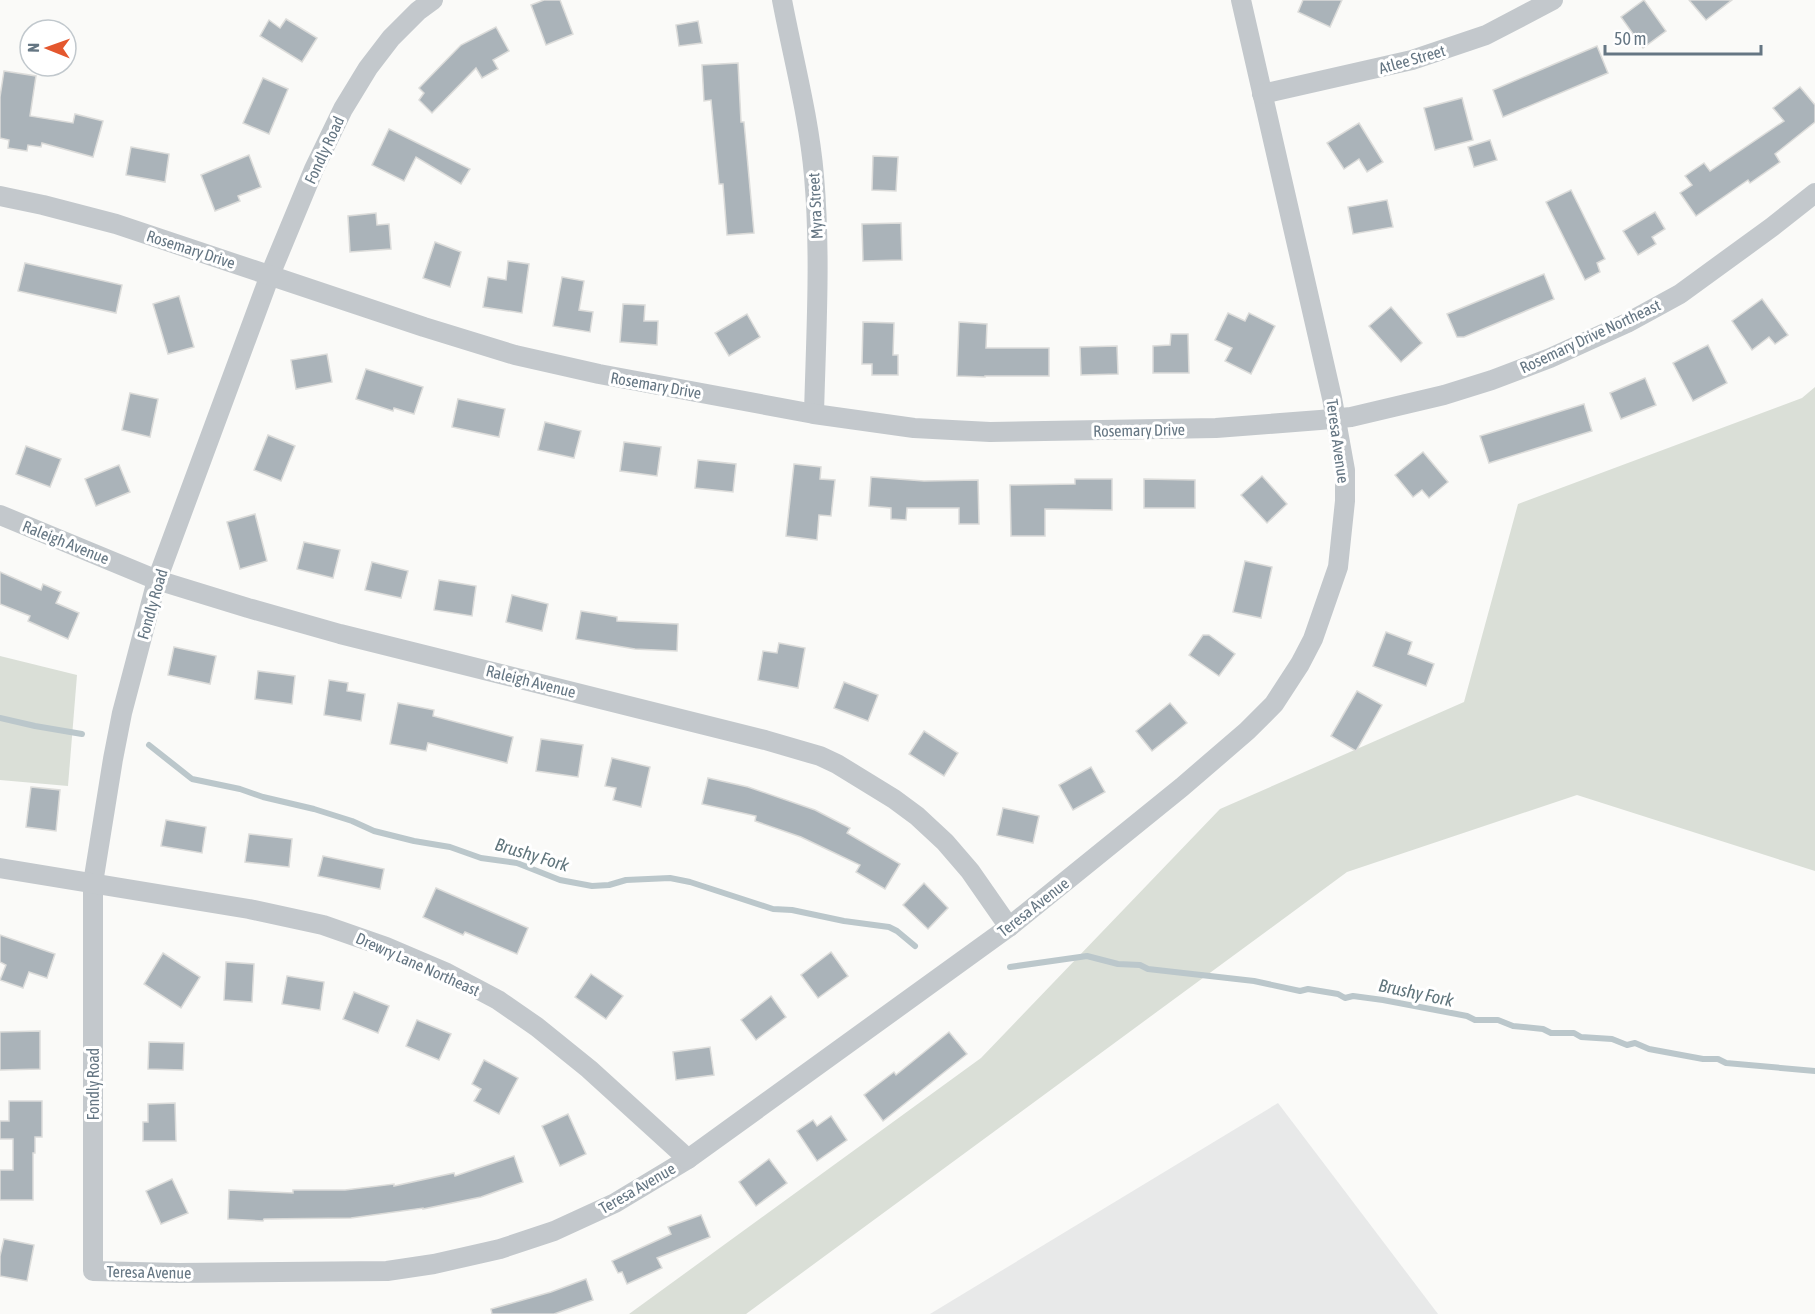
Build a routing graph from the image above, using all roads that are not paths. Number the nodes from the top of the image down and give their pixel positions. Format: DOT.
graph roads {
  1 [pos="433,0"];
  2 [pos="782,0"];
  3 [pos="1241,0"];
  4 [pos="1553,0"];
  5 [pos="1262,94"];
  6 [pos="1815,193"];
  7 [pos="0,196"];
  8 [pos="270,275"];
  9 [pos="814,414"];
  10 [pos="1336,418"];
  11 [pos="0,515"];
  12 [pos="157,580"];
  13 [pos="0,868"];
  14 [pos="93,883"];
  15 [pos="1009,927"];
  16 [pos="688,1159"];
  17 [pos="93,1271"];
  1 -- 8 [label="street, Fondly Road"];
  2 -- 9 [label="street, Myra Street"];
  3 -- 5 [label="street, Teresa Avenue"];
  4 -- 5 [label="street, Atlee Street"];
  5 -- 10 [label="street, Teresa Avenue"];
  6 -- 10 [label="street, Rosemary Drive Northeast"];
  7 -- 8 [label="street, Rosemary Drive"];
  8 -- 9 [label="street, Rosemary Drive"];
  8 -- 12 [label="street, Fondly Road"];
  9 -- 10 [label="street, Rosemary Drive"];
  10 -- 15 [label="street, Teresa Avenue"];
  11 -- 12 [label="street, Raleigh Avenue"];
  12 -- 14 [label="street, Fondly Road"];
  12 -- 15 [label="street, Raleigh Avenue"];
  13 -- 14 [label="street, Drewry Lane Northeast"];
  14 -- 16 [label="street, Drewry Lane Northeast"];
  14 -- 17 [label="street, Fondly Road"];
  15 -- 16 [label="street, Teresa Avenue"];
  16 -- 17 [label="street, Teresa Avenue"];
}
